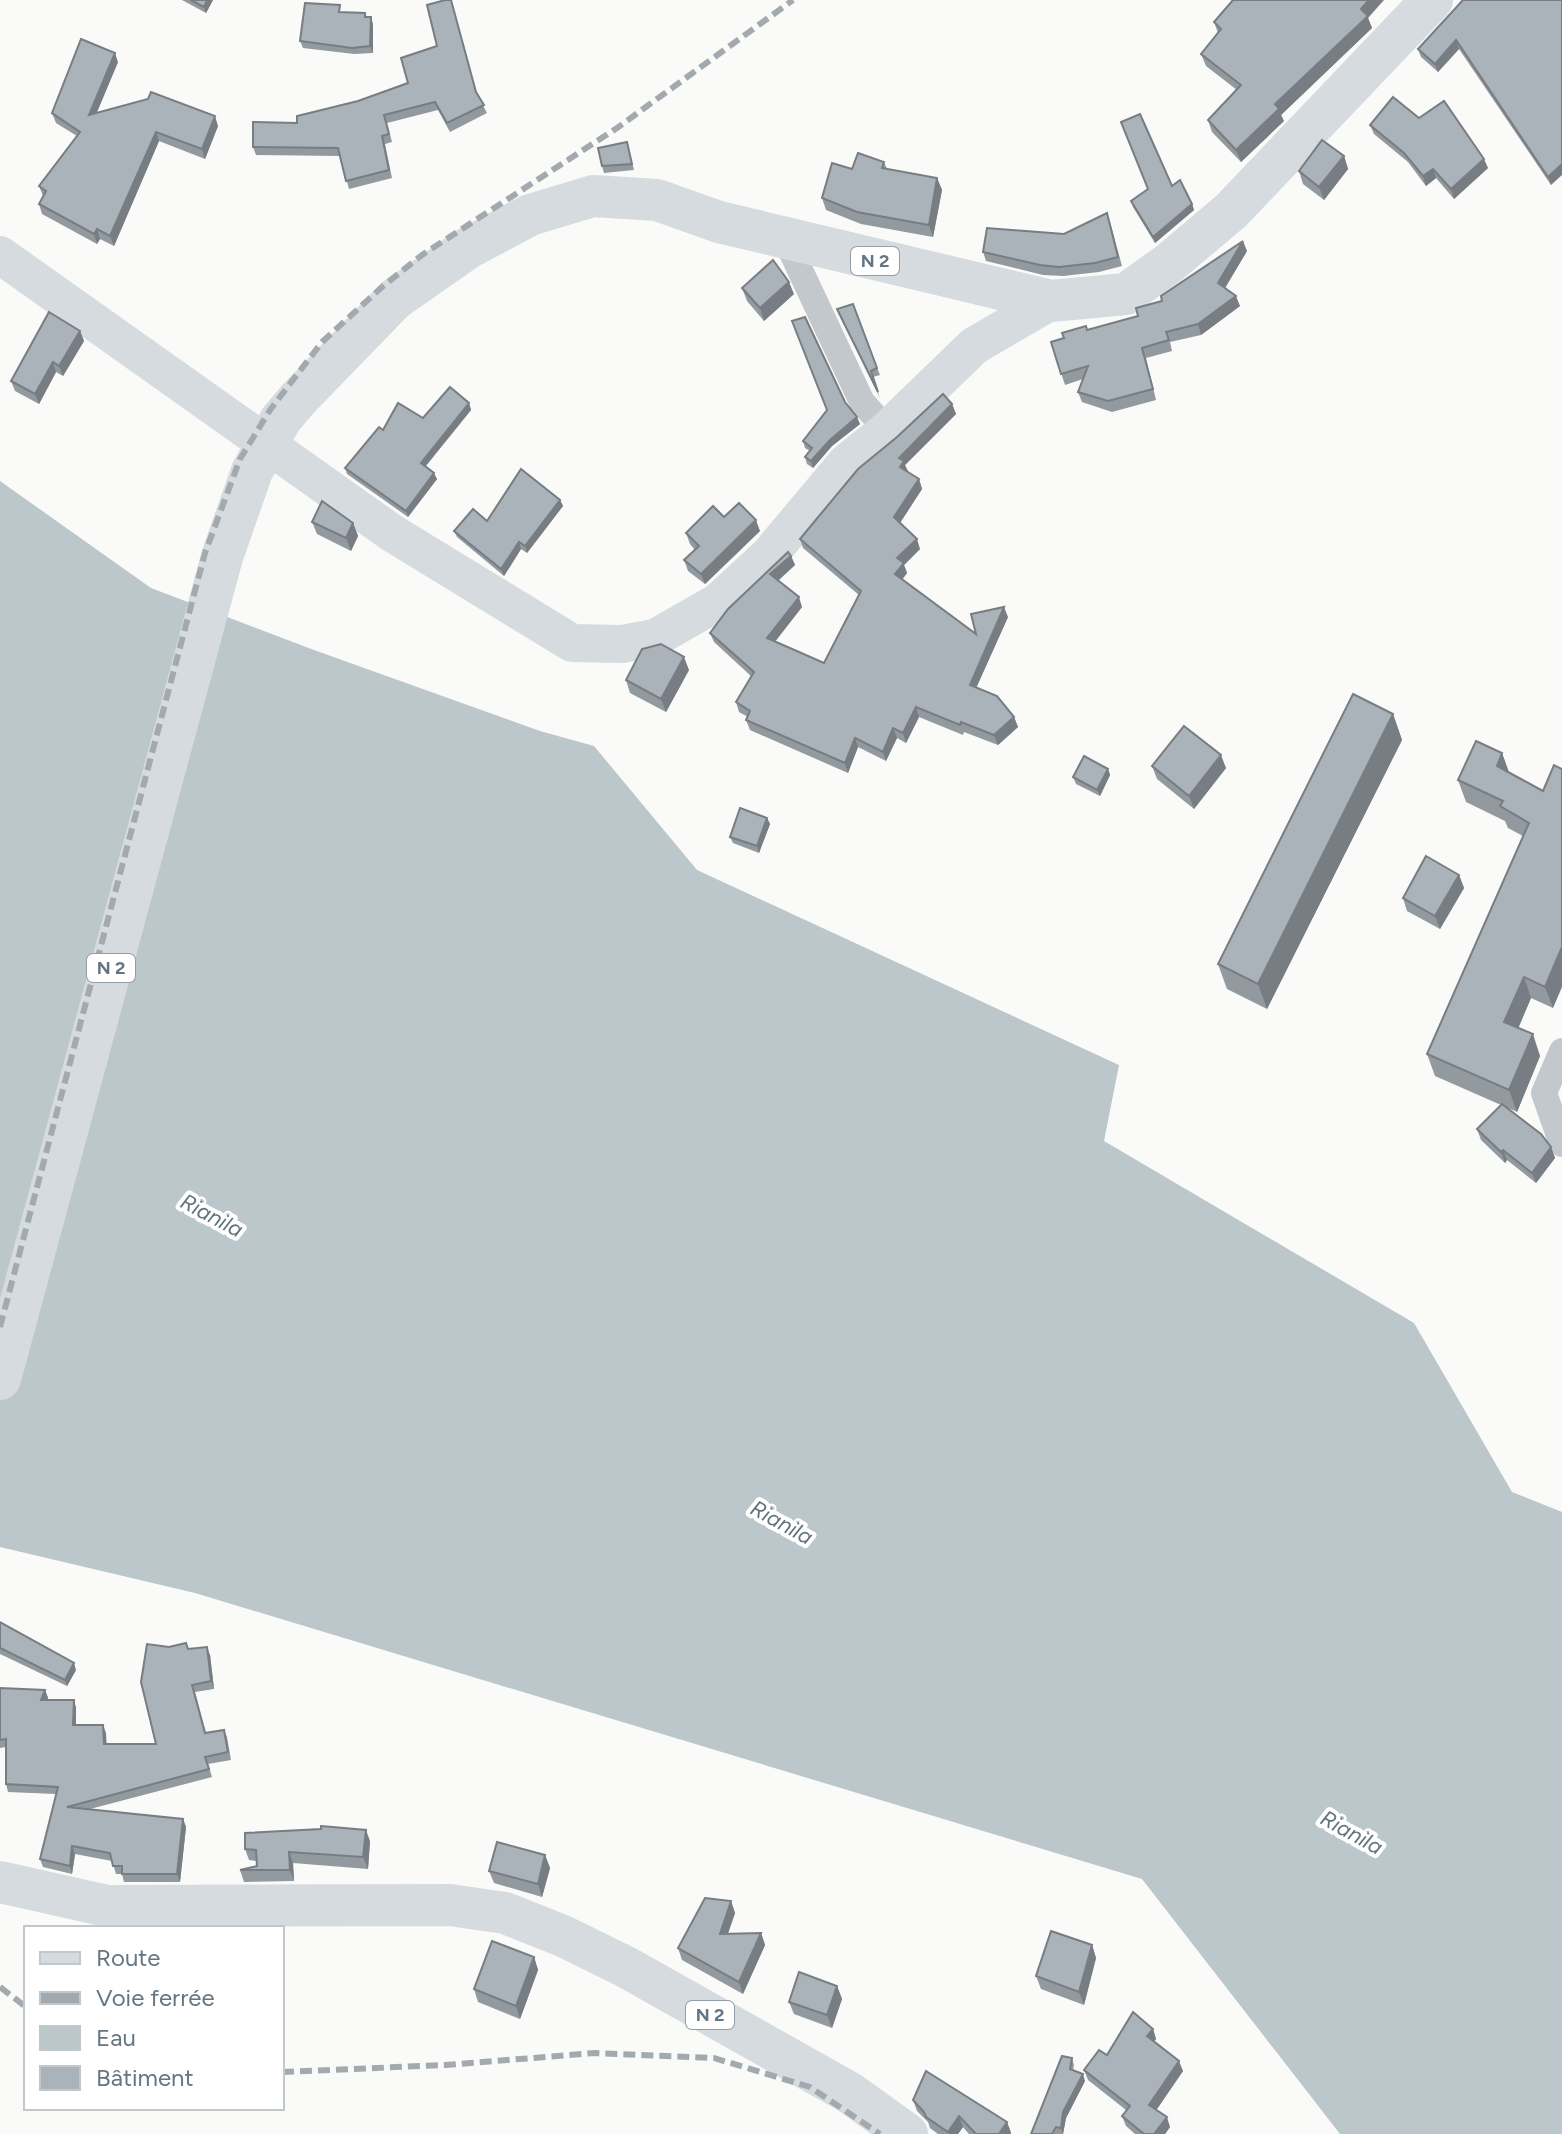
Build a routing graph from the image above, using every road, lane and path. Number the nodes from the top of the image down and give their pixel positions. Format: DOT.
graph roads {
  1 [pos="1432,0"];
  2 [pos="785,238"];
  3 [pos="0,255"];
  4 [pos="1051,301"];
  5 [pos="887,430"];
  6 [pos="1562,1051"];
  7 [pos="1562,1144"];
  8 [pos="0,1379"];
  9 [pos="0,1882"];
  10 [pos="907,2134"];
  1 -- 4 [label="main road, N 2"];
  2 -- 4 [label="main road, N 2"];
  2 -- 5 [label="street"];
  2 -- 8 [label="main road, N 2"];
  3 -- 5 [label="street"];
  4 -- 5 [label="street"];
  6 -- 7 [label="street"];
  9 -- 10 [label="main road, N 2"];
}
